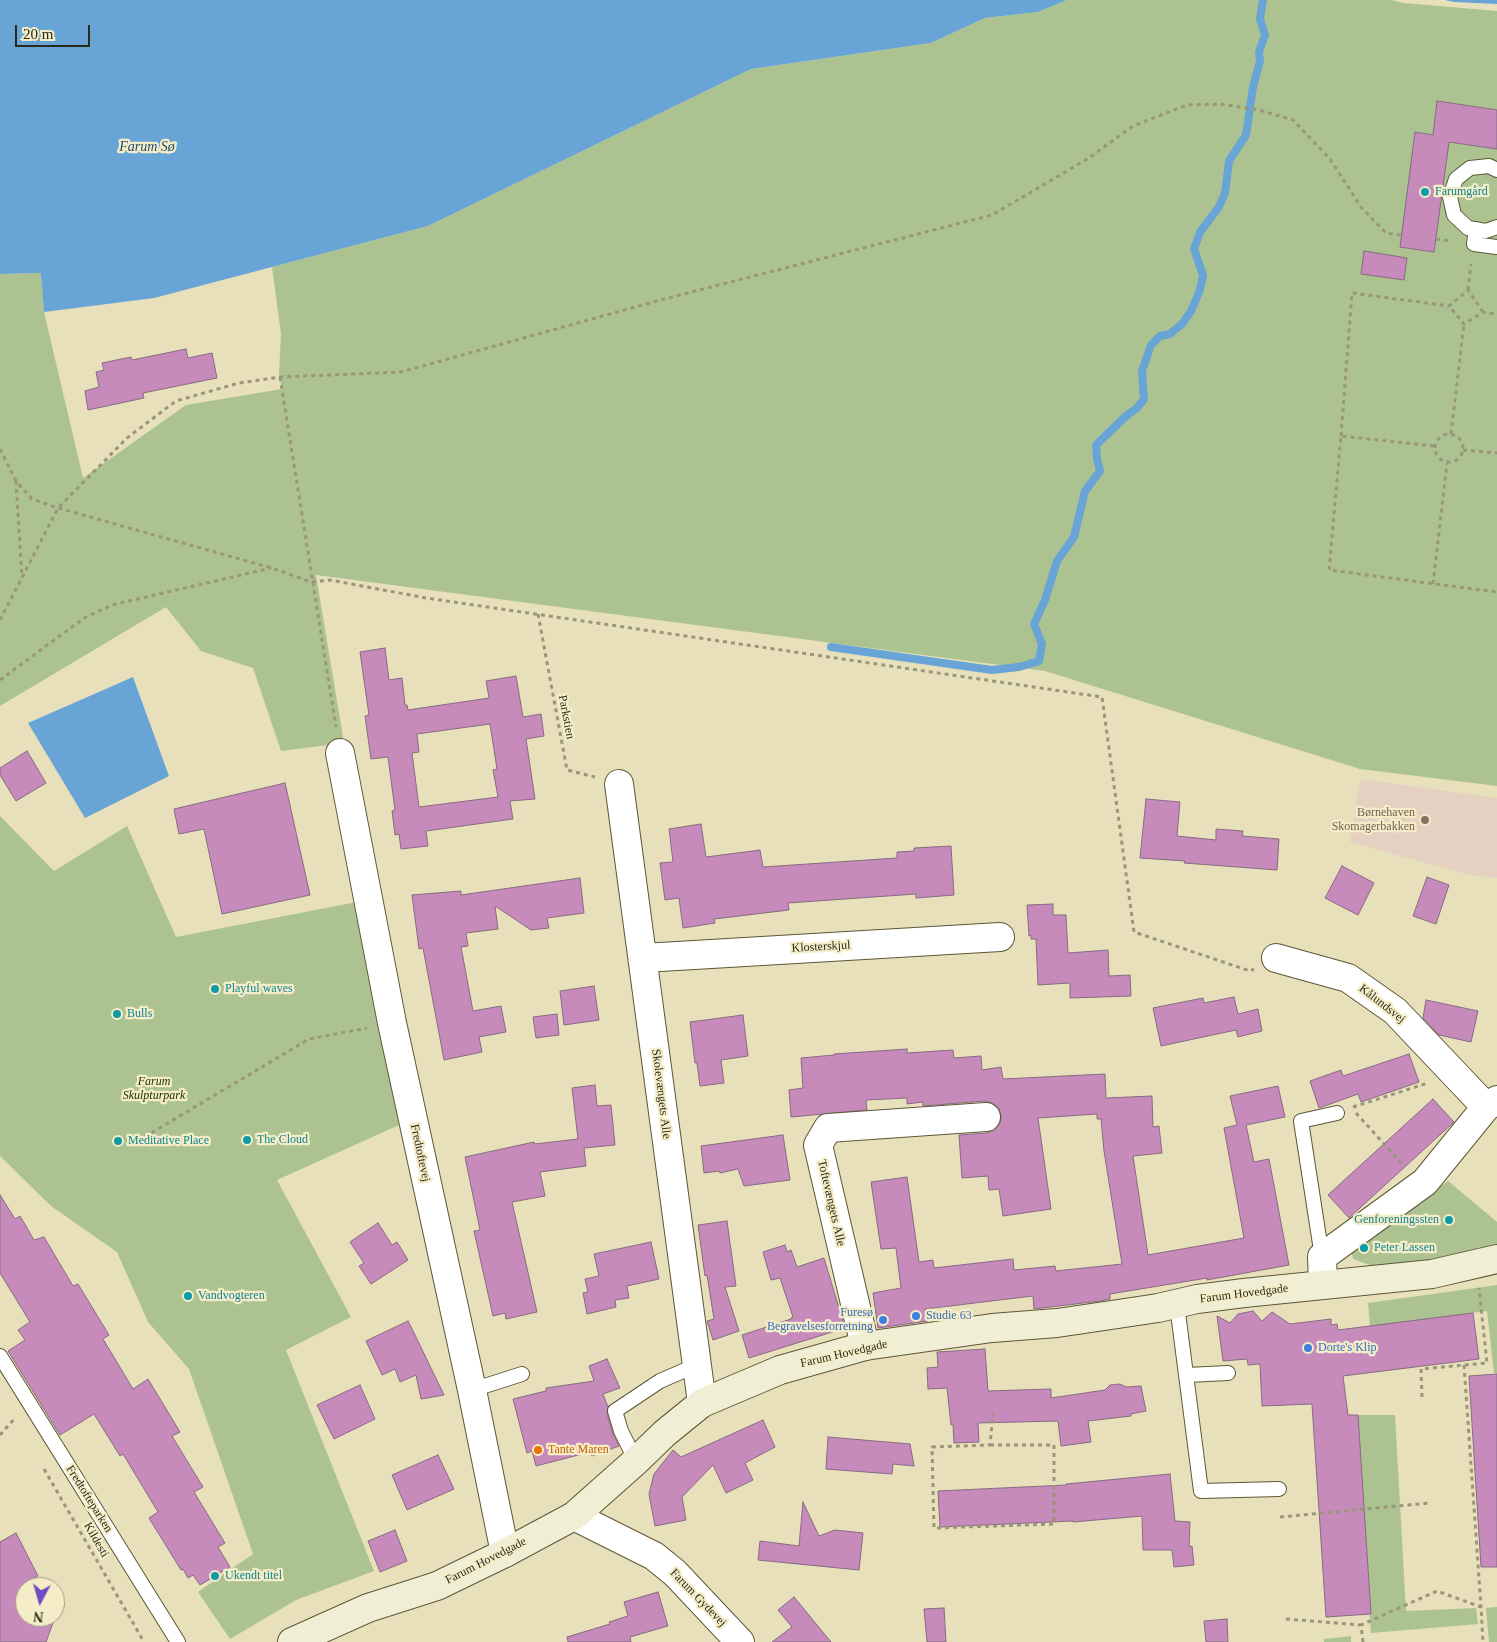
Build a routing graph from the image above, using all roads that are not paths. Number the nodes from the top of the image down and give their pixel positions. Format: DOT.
graph roads {
  1 [pos="1497,170"];
  2 [pos="1497,227"];
  3 [pos="1476,229"];
  4 [pos="1497,247"];
  5 [pos="340,753"];
  6 [pos="619,784"];
  7 [pos="1000,937"];
  8 [pos="643,958"];
  9 [pos="1276,958"];
  10 [pos="1492,1103"];
  11 [pos="1337,1113"];
  12 [pos="986,1117"];
  13 [pos="1322,1257"];
  14 [pos="1497,1260"];
  15 [pos="1323,1284"];
  16 [pos="1177,1305"];
  17 [pos="865,1346"];
  18 [pos="0,1356"];
  19 [pos="697,1366"];
  20 [pos="1228,1373"];
  21 [pos="522,1374"];
  22 [pos="1187,1375"];
  23 [pos="472,1390"];
  24 [pos="702,1403"];
  25 [pos="636,1461"];
  26 [pos="1279,1489"];
  27 [pos="574,1516"];
  28 [pos="505,1553"];
  29 [pos="330,1633"];
  30 [pos="736,1638"];
  31 [pos="178,1642"];
  32 [pos="292,1642"];
  1 -- 3 [label="lane"];
  2 -- 3 [label="lane"];
  3 -- 4 [label="lane"];
  5 -- 23 [label="street, Fredtoftevej"];
  6 -- 8 [label="street, Skolevængets Alle"];
  7 -- 8 [label="street, Klosterskjul"];
  8 -- 19 [label="street, Skolevængets Alle"];
  9 -- 10 [label="street, Kålundsvej"];
  10 -- 13 [label="street, Kålundsvej"];
  11 -- 13 [label="lane"];
  12 -- 17 [label="street, Toftevængets Alle"];
  13 -- 15 [label="street"];
  14 -- 15 [label="street, Farum Hovedgade"];
  15 -- 16 [label="street, Farum Hovedgade"];
  16 -- 17 [label="street, Farum Hovedgade"];
  16 -- 22 [label="lane"];
  17 -- 24 [label="street, Farum Hovedgade"];
  18 -- 31 [label="lane, Fredtofteparken"];
  19 -- 24 [label="street, Skolevængets Alle"];
  19 -- 25 [label="lane"];
  20 -- 22 [label="lane"];
  21 -- 23 [label="lane"];
  22 -- 26 [label="lane"];
  23 -- 28 [label="street, Fredtoftevej"];
  24 -- 25 [label="street, Farum Hovedgade"];
  25 -- 27 [label="street, Farum Hovedgade"];
  27 -- 28 [label="street, Farum Hovedgade"];
  27 -- 30 [label="street, Farum Gydevej"];
  28 -- 29 [label="street, Farum Hovedgade"];
  29 -- 32 [label="street, Farum Hovedgade"];
}
